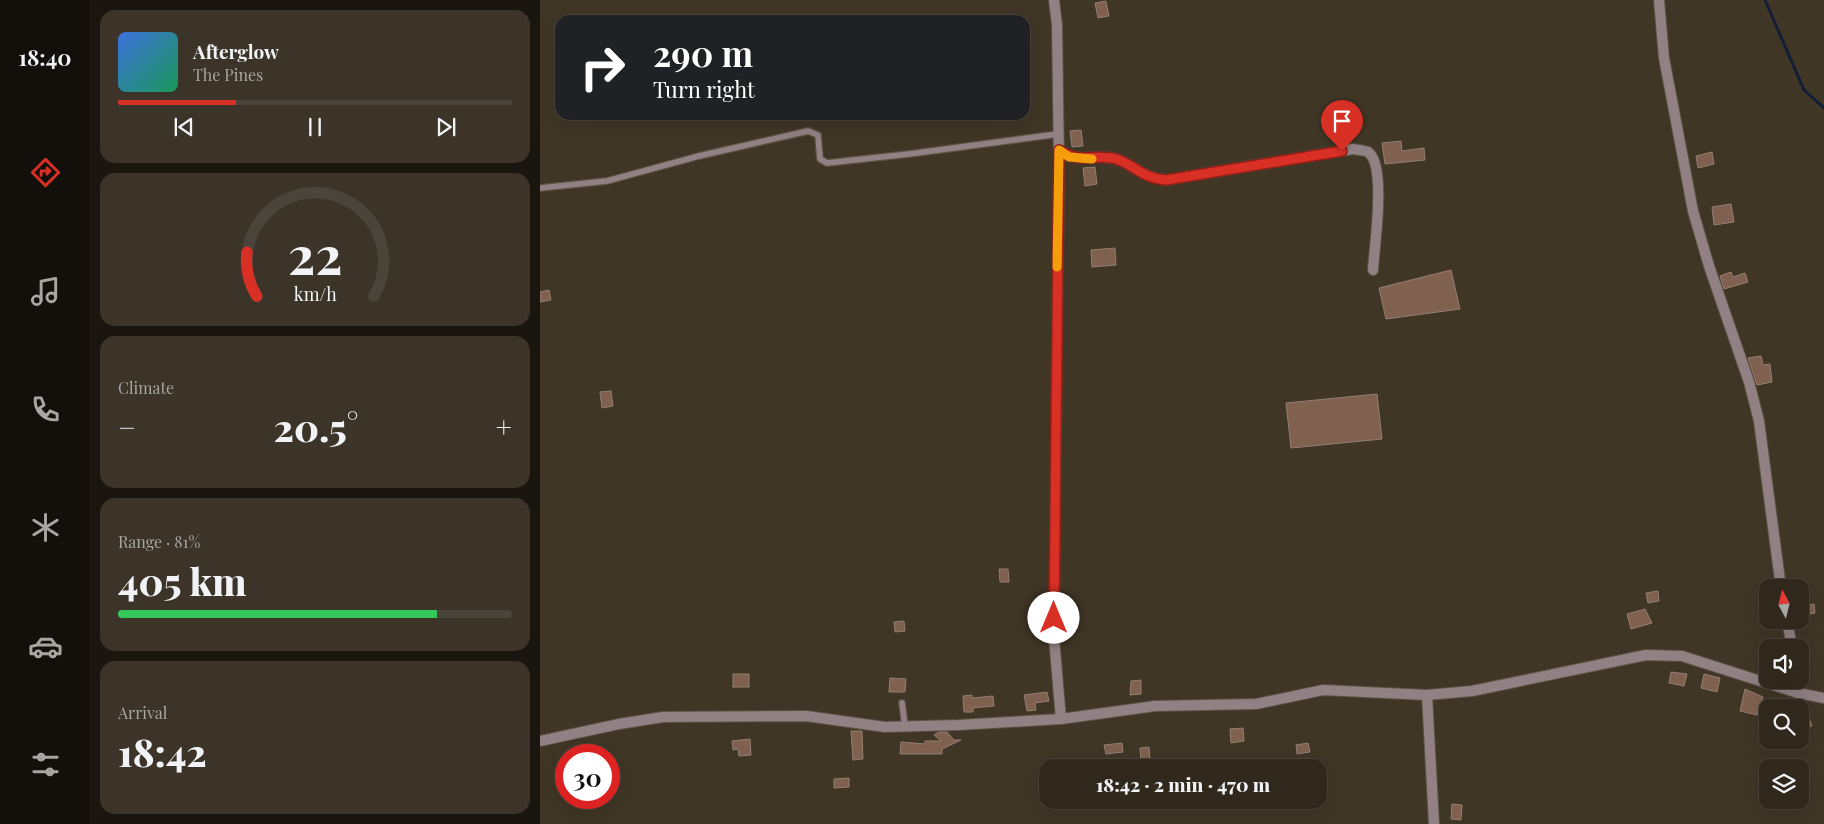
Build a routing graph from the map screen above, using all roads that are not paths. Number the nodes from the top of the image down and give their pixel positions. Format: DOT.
graph roads {
  1 [pos="1054,0"];
  2 [pos="1659,0"];
  3 [pos="1058,134"];
  4 [pos="1059,150"];
  5 [pos="540,188"];
  6 [pos="1373,270"];
  7 [pos="1780,579"];
  8 [pos="1798,689"];
  9 [pos="1798,693"];
  10 [pos="1428,695"];
  11 [pos="1824,698"];
  12 [pos="902,703"];
  13 [pos="1061,719"];
  14 [pos="905,726"];
  15 [pos="540,741"];
  16 [pos="1434,824"];
  1 -- 3 [label="street"];
  2 -- 7 [label="street"];
  3 -- 4 [label="street"];
  3 -- 5 [label="lane"];
  4 -- 6 [label="street"];
  4 -- 13 [label="street"];
  8 -- 9 [label="street"];
  9 -- 10 [label="street"];
  9 -- 11 [label="street"];
  10 -- 13 [label="street"];
  10 -- 16 [label="street"];
  12 -- 14 [label="lane"];
  13 -- 14 [label="street"];
  14 -- 15 [label="street"];
}
